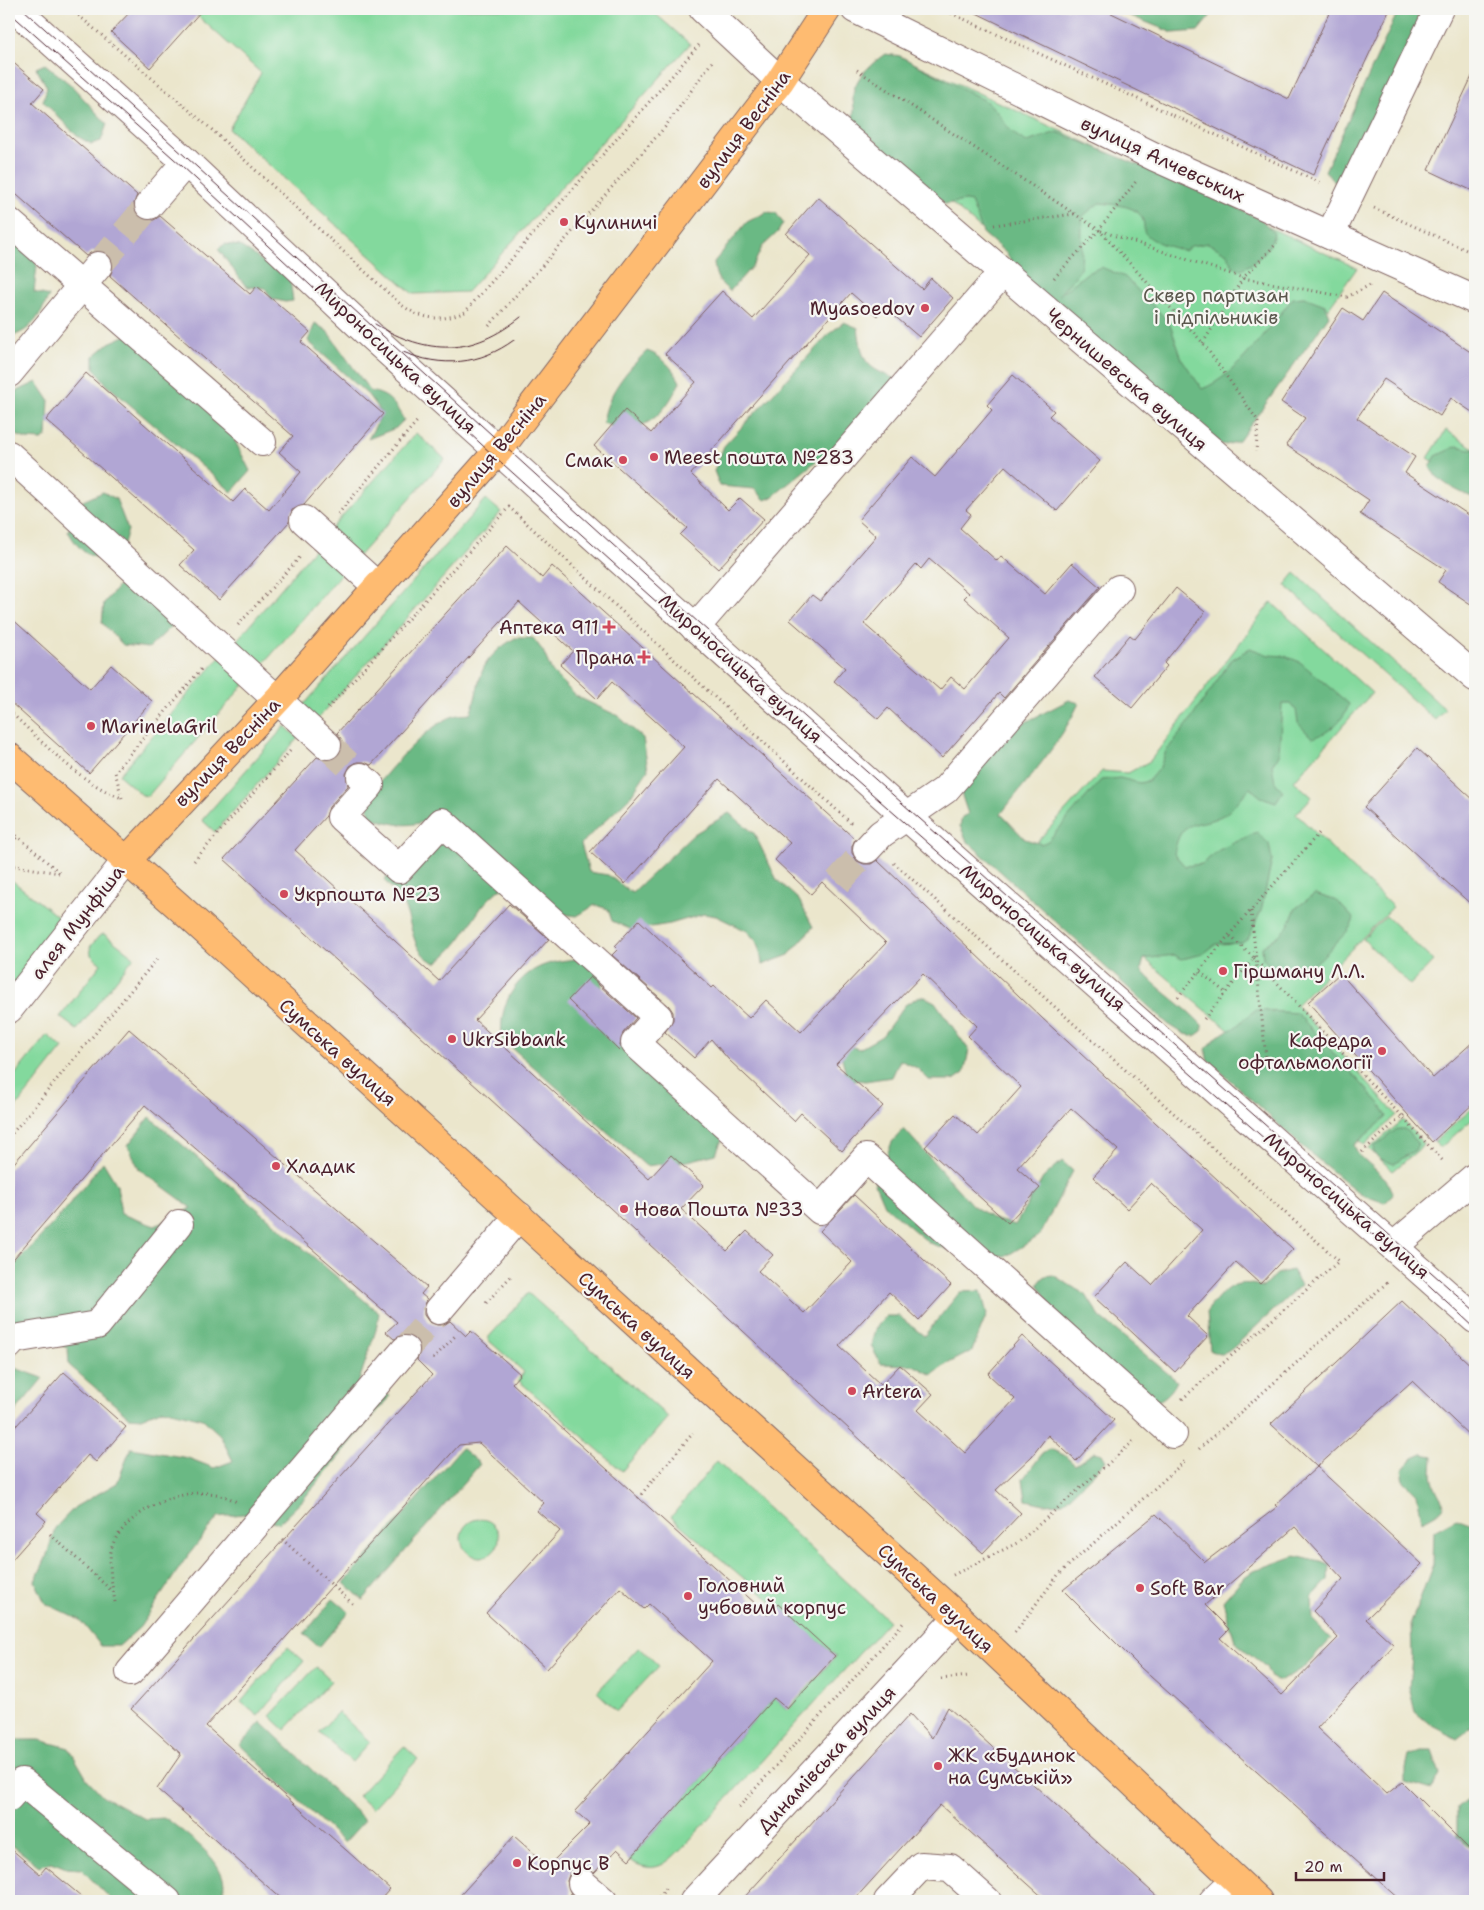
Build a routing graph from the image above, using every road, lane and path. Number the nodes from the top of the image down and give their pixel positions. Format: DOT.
graph roads {
  1 [pos="15,9"];
  2 [pos="71,9"];
  3 [pos="703,9"];
  4 [pos="827,9"];
  5 [pos="855,9"];
  6 [pos="942,9"];
  7 [pos="1439,9"];
  8 [pos="704,40"];
  9 [pos="714,59"];
  10 [pos="857,70"];
  11 [pos="780,80"];
  12 [pos="1155,157"];
  13 [pos="186,162"];
  14 [pos="1348,196"];
  15 [pos="149,205"];
  16 [pos="1075,214"];
  17 [pos="1299,221"];
  18 [pos="9,222"];
  19 [pos="989,226"];
  20 [pos="1099,230"];
  21 [pos="1330,235"];
  22 [pos="1475,254"];
  23 [pos="1003,272"];
  24 [pos="90,275"];
  25 [pos="1053,278"];
  26 [pos="1243,278"];
  27 [pos="1373,284"];
  28 [pos="1474,295"];
  29 [pos="489,326"];
  30 [pos="1203,343"];
  31 [pos="9,373"];
  32 [pos="419,419"];
  33 [pos="262,442"];
  34 [pos="498,451"];
  35 [pos="9,455"];
  36 [pos="1256,460"];
  37 [pos="312,528"];
  38 [pos="377,586"];
  39 [pos="1119,589"];
  40 [pos="696,628"];
  41 [pos="220,645"];
  42 [pos="1475,676"];
  43 [pos="279,698"];
  44 [pos="9,711"];
  45 [pos="319,736"];
  46 [pos="9,757"];
  47 [pos="361,777"];
  48 [pos="907,817"];
  49 [pos="9,829"];
  50 [pos="1321,831"];
  51 [pos="16,837"];
  52 [pos="9,846"];
  53 [pos="870,846"];
  54 [pos="127,860"];
  55 [pos="194,861"];
  56 [pos="9,865"];
  57 [pos="1251,911"];
  58 [pos="1229,935"];
  59 [pos="1254,958"];
  60 [pos="157,959"];
  61 [pos="1199,972"];
  62 [pos="1226,993"];
  63 [pos="1178,998"];
  64 [pos="9,1008"];
  65 [pos="1204,1019"];
  66 [pos="1268,1068"];
  67 [pos="1406,1113"];
  68 [pos="1402,1116"];
  69 [pos="9,1137"];
  70 [pos="1362,1152"];
  71 [pos="1444,1162"];
  72 [pos="1475,1177"];
  73 [pos="519,1216"];
  74 [pos="178,1224"];
  75 [pos="1394,1246"];
  76 [pos="1339,1261"];
  77 [pos="513,1274"];
  78 [pos="480,1309"];
  79 [pos="439,1310"];
  80 [pos="1475,1319"];
  81 [pos="461,1330"];
  82 [pos="9,1344"];
  83 [pos="405,1350"];
  84 [pos="428,1365"];
  85 [pos="693,1433"];
  86 [pos="1173,1434"];
  87 [pos="638,1498"];
  88 [pos="50,1534"];
  89 [pos="113,1592"];
  90 [pos="958,1617"];
  91 [pos="905,1621"];
  92 [pos="130,1672"];
  93 [pos="13,1783"];
  94 [pos="738,1808"];
  95 [pos="1235,1880"];
  96 [pos="582,1882"];
  97 [pos="672,1882"];
  98 [pos="658,1897"];
  99 [pos="167,1901"];
  100 [pos="603,1901"];
  101 [pos="694,1901"];
  102 [pos="888,1901"];
  103 [pos="987,1901"];
  104 [pos="1213,1901"];
  105 [pos="1258,1901"];
  1 -- 13 [label="street, Мироносицька вулиця"];
  2 -- 8 [label="path"];
  3 -- 11 [label="street, Чернишевська вулиця"];
  4 -- 11 [label="main road, вулиця Весніна"];
  5 -- 12 [label="street, вулиця Алчевських"];
  6 -- 14 [label="path"];
  7 -- 14 [label="street"];
  9 -- 29 [label="path"];
  10 -- 16 [label="path"];
  11 -- 23 [label="street, Чернишевська вулиця"];
  11 -- 34 [label="main road, вулиця Весніна"];
  12 -- 17 [label="street, вулиця Алчевських"];
  12 -- 20 [label="path"];
  13 -- 15 [label="street"];
  13 -- 34 [label="street, Мироносицька вулиця"];
  14 -- 21 [label="street"];
  14 -- 22 [label="path"];
  16 -- 19 [label="path"];
  16 -- 20 [label="path"];
  17 -- 21 [label="street, вулиця Алчевських"];
  17 -- 26 [label="path"];
  18 -- 24 [label="street"];
  20 -- 25 [label="path"];
  20 -- 26 [label="path"];
  20 -- 30 [label="path"];
  21 -- 28 [label="street, вулиця Алчевських"];
  23 -- 40 [label="street"];
  23 -- 42 [label="street, Чернишевська вулиця"];
  24 -- 31 [label="street"];
  24 -- 33 [label="street"];
  26 -- 27 [label="path"];
  26 -- 30 [label="path"];
  30 -- 36 [label="path"];
  32 -- 37 [label="path"];
  34 -- 38 [label="main road, вулиця Весніна"];
  34 -- 40 [label="street, Мироносицька вулиця"];
  35 -- 41 [label="street"];
  37 -- 38 [label="street"];
  37 -- 41 [label="path"];
  38 -- 43 [label="main road, вулиця Весніна"];
  39 -- 48 [label="street"];
  40 -- 48 [label="street, Мироносицька вулиця"];
  41 -- 43 [label="street"];
  41 -- 44 [label="path"];
  43 -- 45 [label="street"];
  43 -- 54 [label="main road, вулиця Весніна"];
  45 -- 53 [label="path"];
  45 -- 55 [label="path"];
  46 -- 54 [label="main road, Сумська вулиця"];
  47 -- 86 [label="street"];
  48 -- 53 [label="street"];
  48 -- 75 [label="street, Мироносицька вулиця"];
  49 -- 51 [label="path"];
  50 -- 57 [label="path"];
  51 -- 52 [label="path"];
  51 -- 56 [label="path"];
  53 -- 76 [label="path"];
  54 -- 64 [label="street, алея Мунфіша"];
  54 -- 73 [label="main road, Сумська вулиця"];
  57 -- 58 [label="path"];
  57 -- 59 [label="path"];
  58 -- 59 [label="path"];
  58 -- 61 [label="path"];
  59 -- 62 [label="path"];
  59 -- 66 [label="path"];
  59 -- 68 [label="path"];
  60 -- 69 [label="path"];
  61 -- 62 [label="path"];
  61 -- 63 [label="path"];
  62 -- 65 [label="path"];
  67 -- 68 [label="path"];
  68 -- 70 [label="path"];
  68 -- 71 [label="path"];
  72 -- 75 [label="street"];
  73 -- 79 [label="street"];
  73 -- 90 [label="main road, Сумська вулиця"];
  74 -- 82 [label="street"];
  75 -- 80 [label="street, Мироносицька вулиця"];
  77 -- 78 [label="path"];
  81 -- 84 [label="path"];
  83 -- 92 [label="street"];
  85 -- 87 [label="path"];
  88 -- 89 [label="path"];
  90 -- 95 [label="main road, Сумська вулиця"];
  90 -- 101 [label="street, Динамівська вулиця"];
  91 -- 94 [label="path"];
  93 -- 99 [label="street"];
  95 -- 104 [label="street"];
  95 -- 105 [label="main road, Сумська вулиця"];
  96 -- 100 [label="street"];
  97 -- 98 [label="path"];
  102 -- 103 [label="street"];
}
